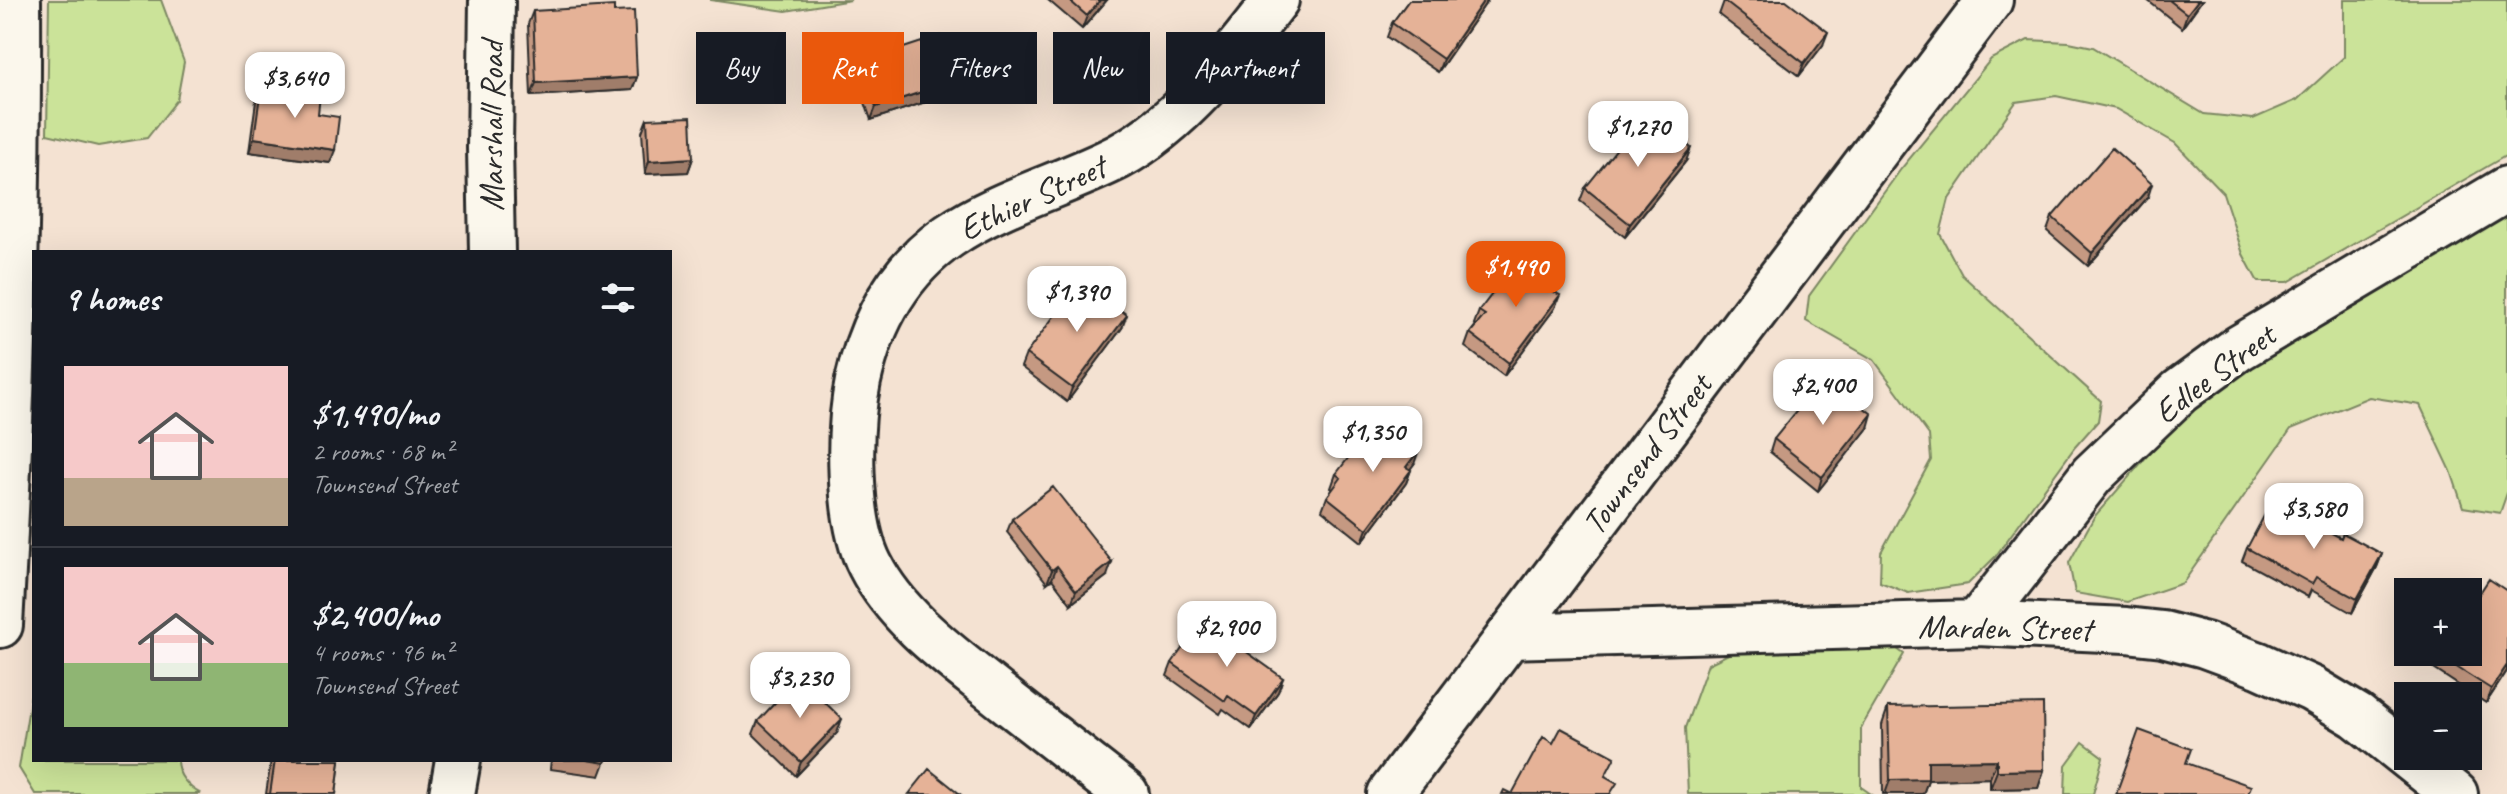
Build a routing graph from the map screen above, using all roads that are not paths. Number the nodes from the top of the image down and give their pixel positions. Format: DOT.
graph roads {
  1 [pos="18,0"];
  2 [pos="492,0"];
  3 [pos="1276,0"];
  4 [pos="1990,0"];
  5 [pos="2507,189"];
  6 [pos="492,250"];
  7 [pos="13,509"];
  8 [pos="1977,623"];
  9 [pos="0,625"];
  10 [pos="1509,636"];
  11 [pos="458,762"];
  12 [pos="452,794"];
  13 [pos="1126,794"];
  14 [pos="1390,794"];
  15 [pos="2455,794"];
  1 -- 7 [label="street"];
  2 -- 6 [label="street, Marshall Road"];
  3 -- 13 [label="street, Ethier Street"];
  4 -- 10 [label="street, Townsend Street"];
  5 -- 8 [label="street, Edlee Street"];
  7 -- 9 [label="street"];
  8 -- 10 [label="street, Marden Street"];
  8 -- 15 [label="street, Marden Street"];
  10 -- 14 [label="street, Townsend Street"];
  11 -- 12 [label="street"];
}
